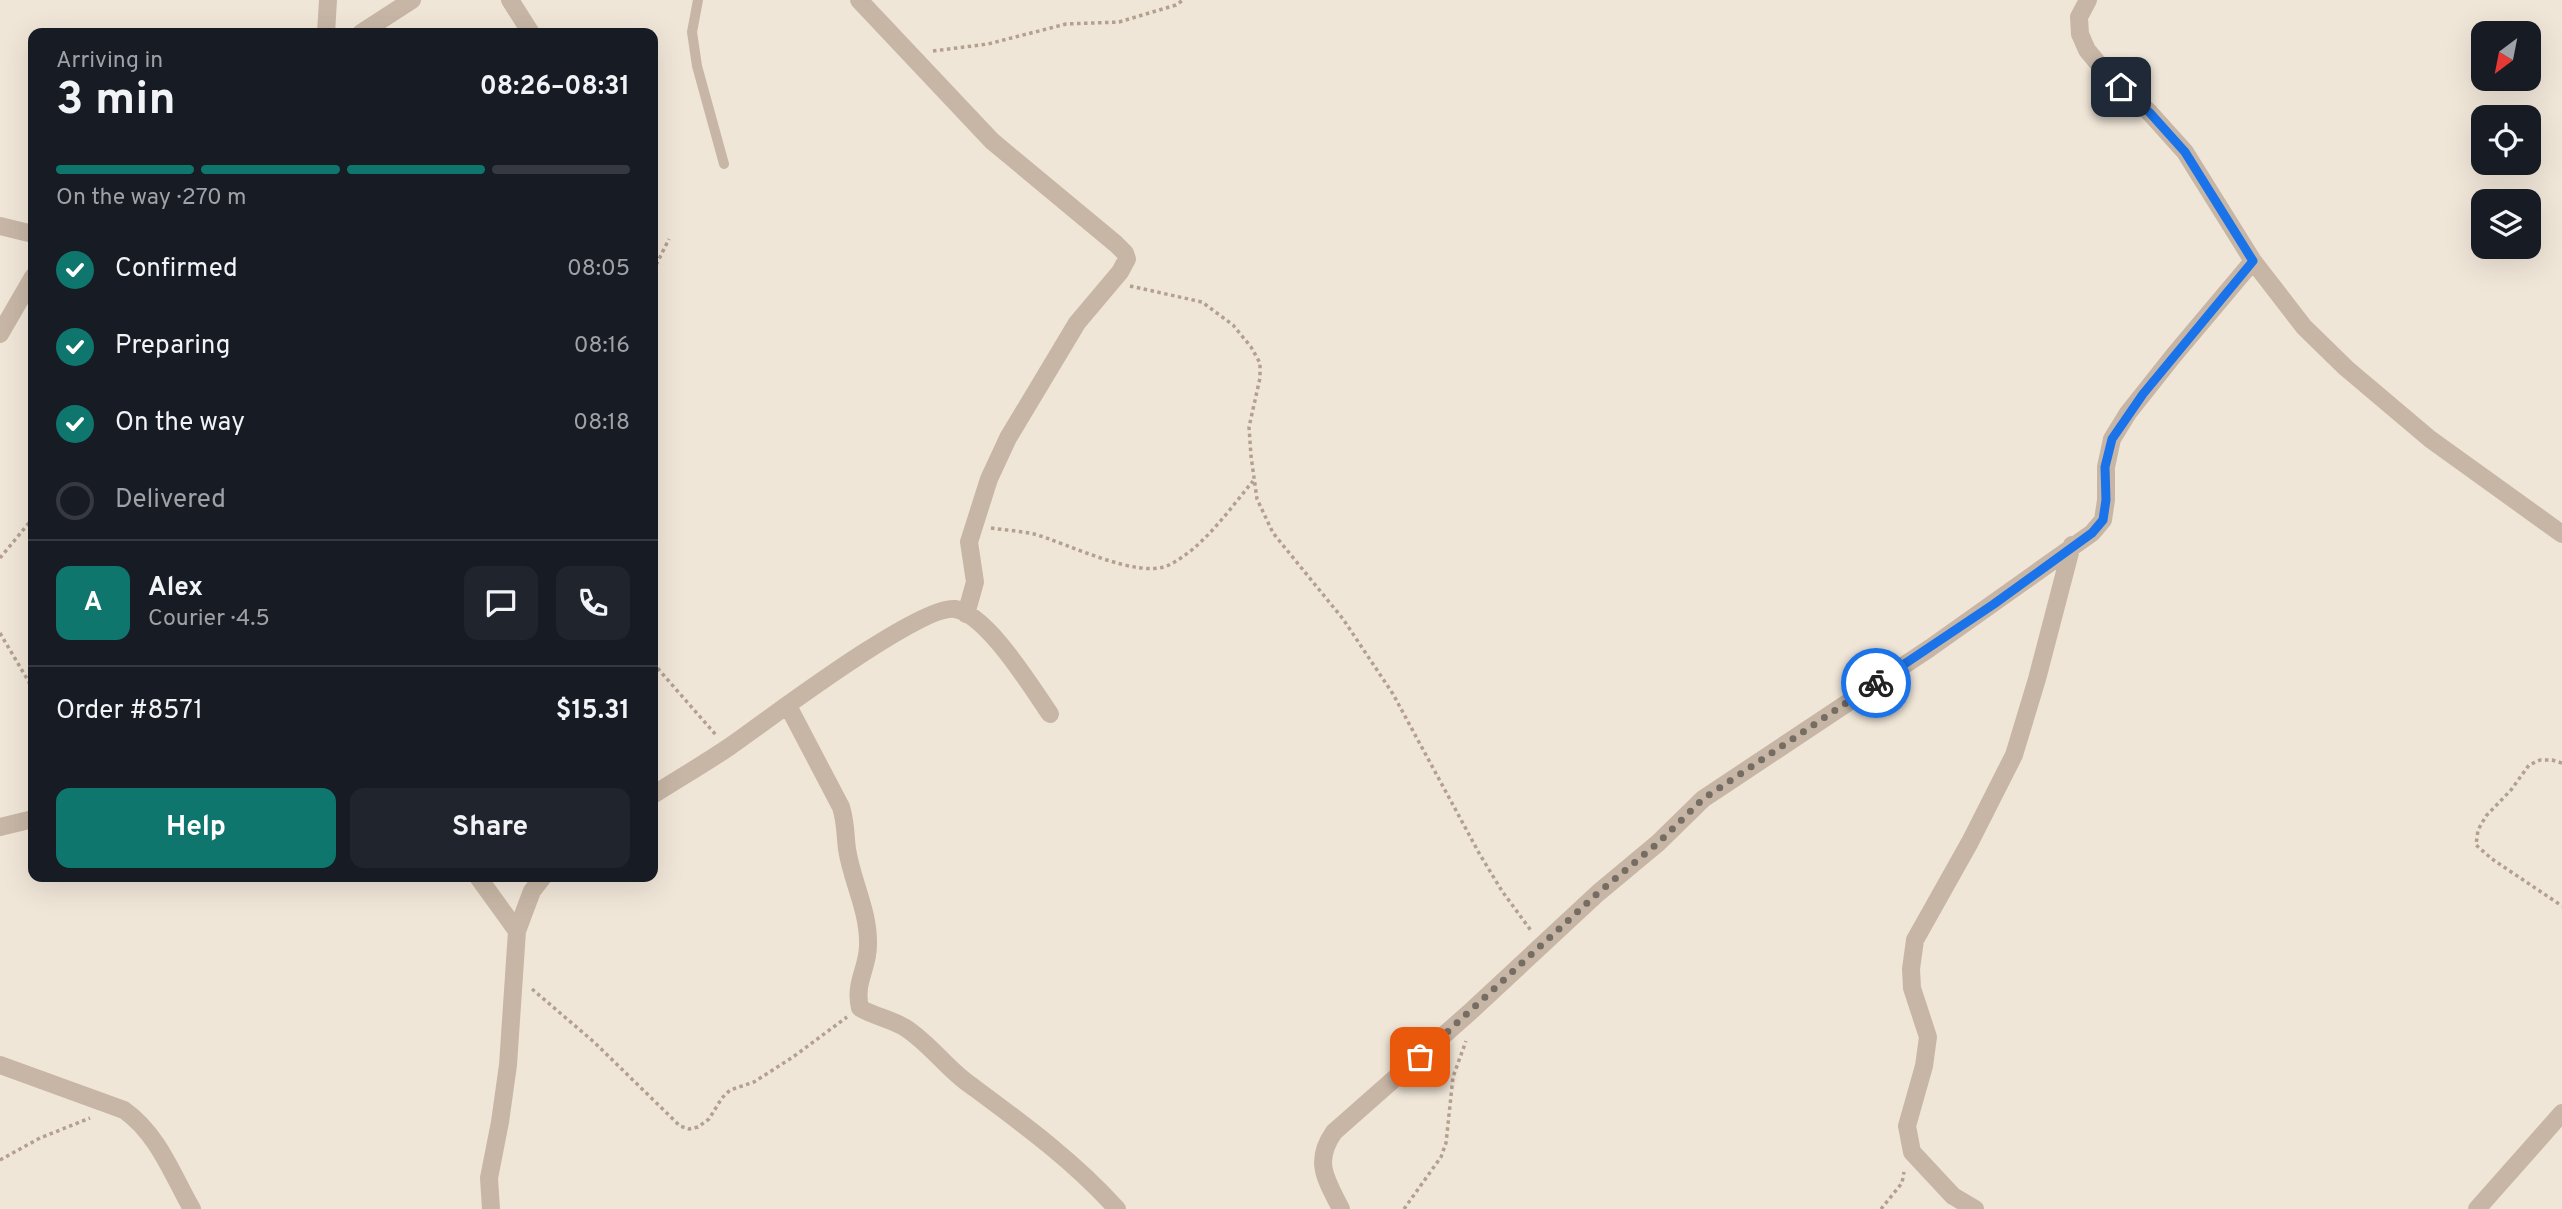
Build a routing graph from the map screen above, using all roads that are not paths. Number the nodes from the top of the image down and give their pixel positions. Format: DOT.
graph roads {
  1 [pos="328,0"];
  2 [pos="412,0"];
  3 [pos="510,0"];
  4 [pos="698,0"];
  5 [pos="859,0"];
  6 [pos="2088,0"];
  7 [pos="326,28"];
  8 [pos="369,28"];
  9 [pos="528,28"];
  10 [pos="724,164"];
  11 [pos="0,226"];
  12 [pos="28,233"];
  13 [pos="2253,261"];
  14 [pos="28,286"];
  15 [pos="0,334"];
  16 [pos="2562,534"];
  17 [pos="2073,545"];
  18 [pos="966,614"];
  19 [pos="788,706"];
  20 [pos="1049,714"];
  21 [pos="658,792"];
  22 [pos="28,819"];
  23 [pos="0,827"];
  24 [pos="482,882"];
  25 [pos="539,882"];
  26 [pos="517,931"];
  27 [pos="0,1065"];
  28 [pos="2562,1113"];
  29 [pos="192,1209"];
  30 [pos="491,1209"];
  31 [pos="1117,1209"];
  32 [pos="1341,1209"];
  33 [pos="1975,1209"];
  34 [pos="2477,1209"];
  1 -- 7 [label="street"];
  2 -- 8 [label="street"];
  3 -- 9 [label="street"];
  4 -- 10 [label="lane"];
  5 -- 18 [label="street"];
  6 -- 13 [label="street"];
  11 -- 12 [label="street"];
  13 -- 16 [label="street"];
  13 -- 17 [label="street"];
  14 -- 15 [label="street"];
  17 -- 32 [label="street"];
  17 -- 33 [label="street"];
  18 -- 19 [label="street"];
  18 -- 20 [label="street"];
  19 -- 21 [label="street"];
  19 -- 31 [label="street"];
  22 -- 23 [label="street"];
  24 -- 26 [label="street"];
  25 -- 26 [label="street"];
  26 -- 30 [label="street"];
  27 -- 29 [label="street"];
  28 -- 34 [label="street"];
}
